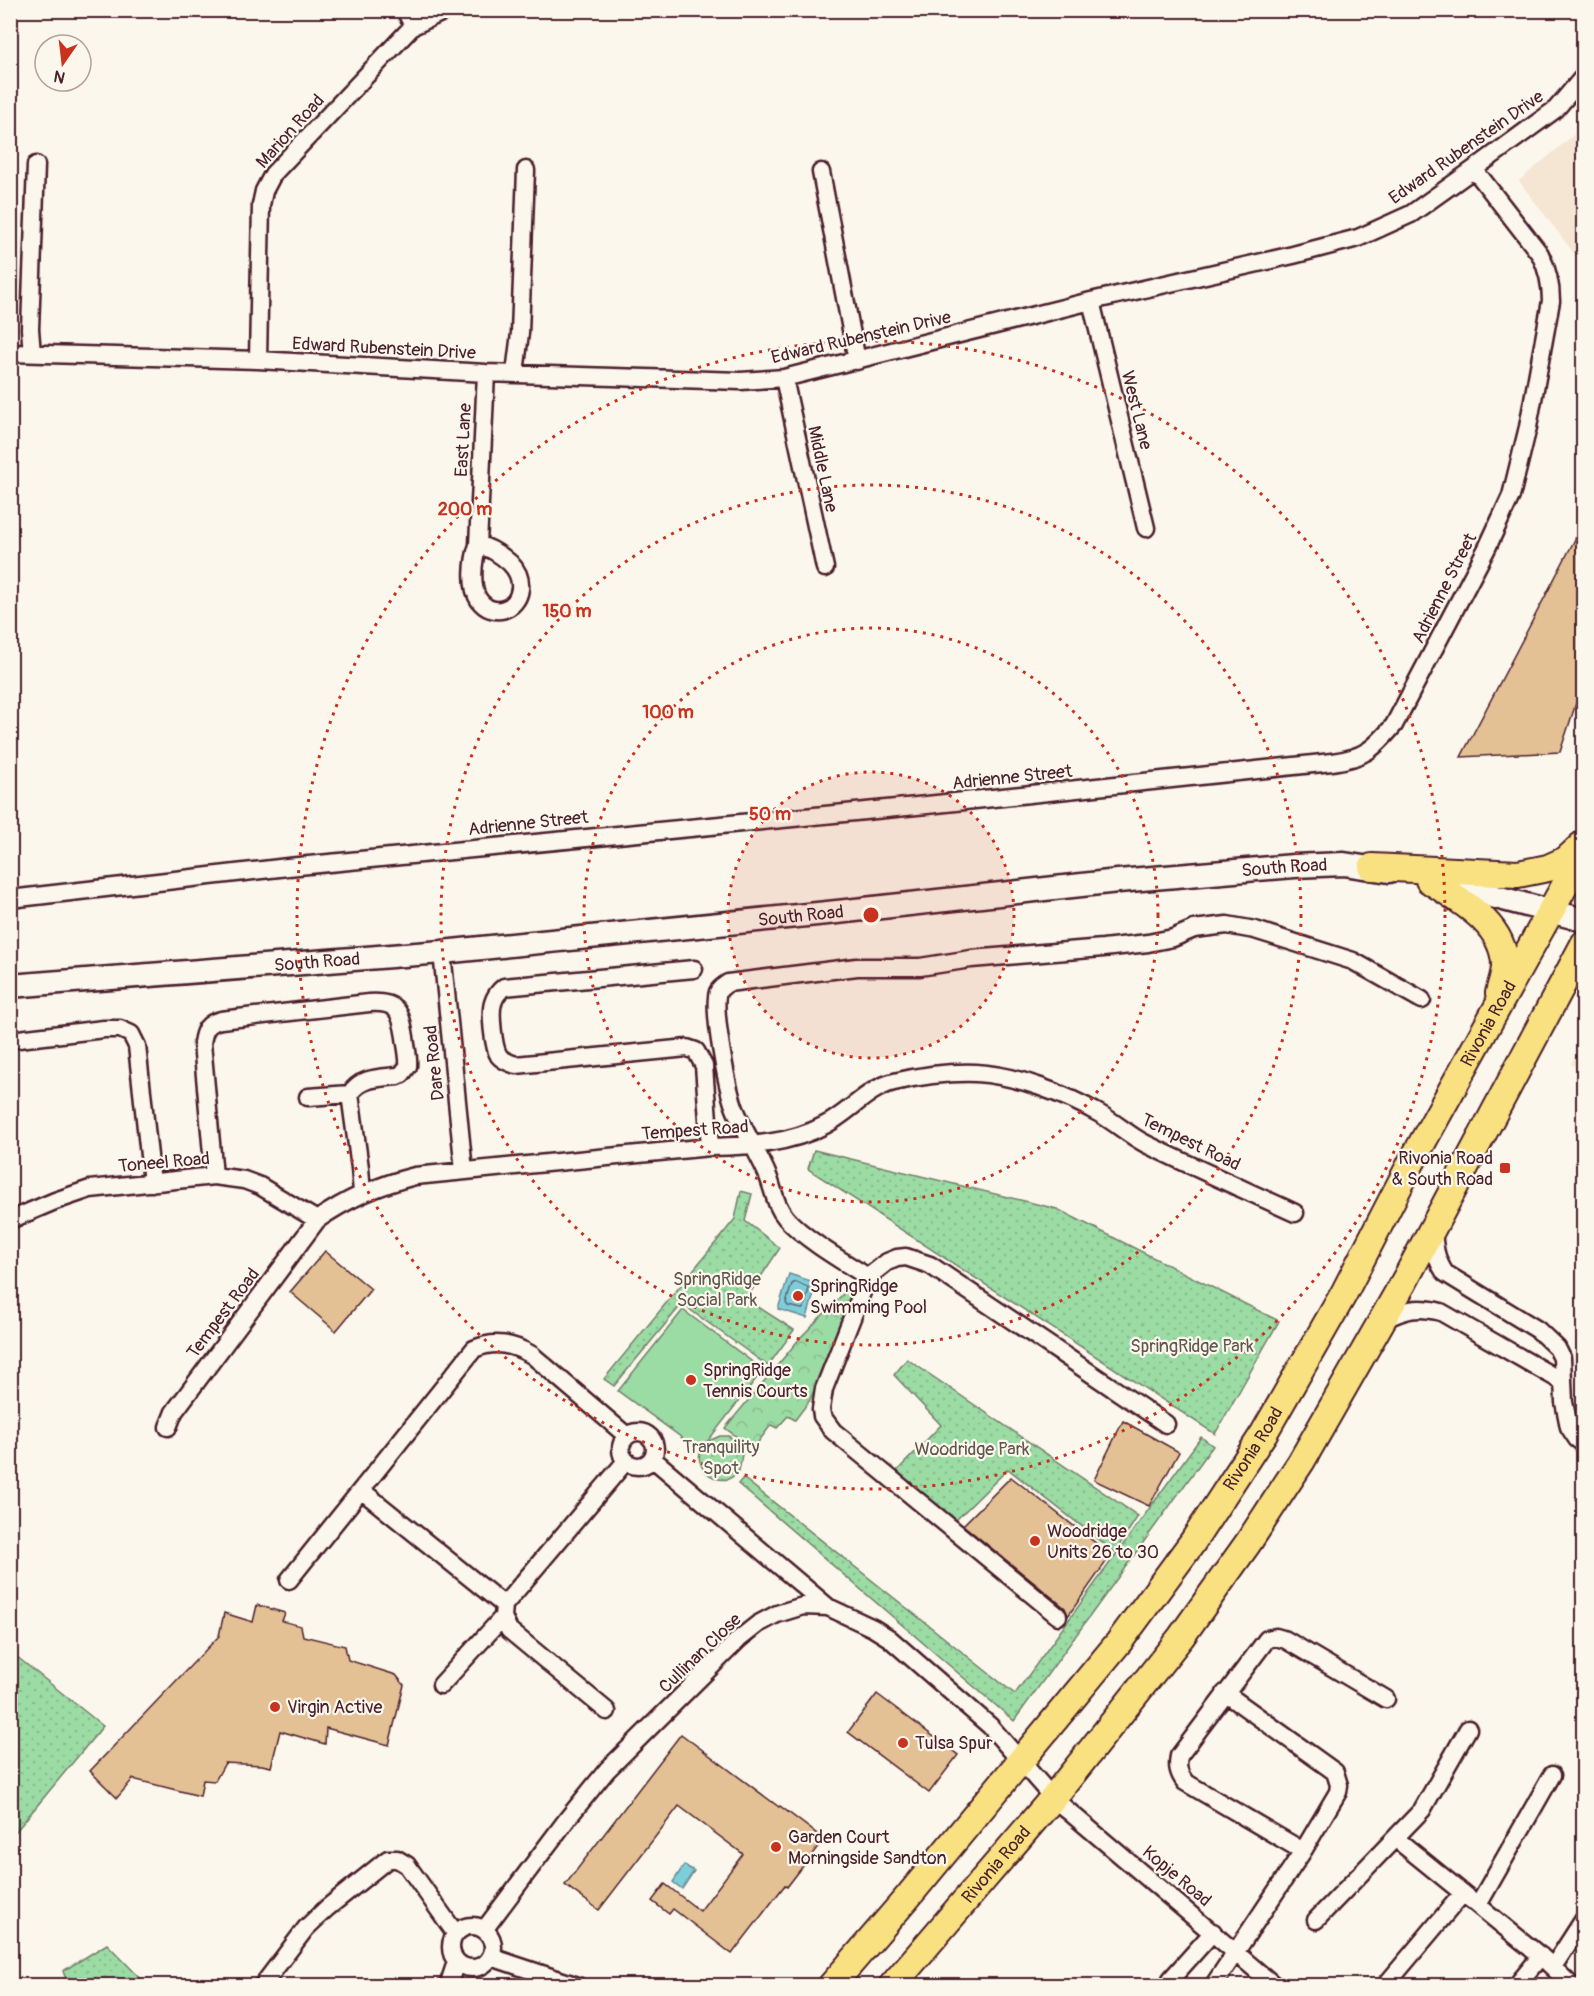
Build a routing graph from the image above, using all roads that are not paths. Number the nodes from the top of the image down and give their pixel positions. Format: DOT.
graph roads {
  1 [pos="405,10"];
  2 [pos="447,10"];
  3 [pos="413,26"];
  4 [pos="1584,76"];
  5 [pos="36,165"];
  6 [pos="526,170"];
  7 [pos="1474,170"];
  8 [pos="821,172"];
  9 [pos="1091,301"];
  10 [pos="10,353"];
  11 [pos="32,354"];
  12 [pos="258,360"];
  13 [pos="857,361"];
  14 [pos="486,373"];
  15 [pos="515,373"];
  16 [pos="784,378"];
  17 [pos="1146,528"];
  18 [pos="478,545"];
  19 [pos="825,568"];
  20 [pos="1584,844"];
  21 [pos="1584,851"];
  22 [pos="1372,867"];
  23 [pos="1428,880"];
  24 [pos="10,899"];
  25 [pos="1550,913"];
  26 [pos="1584,920"];
  27 [pos="1584,944"];
  28 [pos="442,952"];
  29 [pos="694,969"];
  30 [pos="1576,970"];
  31 [pos="10,986"];
  32 [pos="1422,1000"];
  33 [pos="1494,1014"];
  34 [pos="10,1040"];
  35 [pos="350,1094"];
  36 [pos="308,1097"];
  37 [pos="753,1146"];
  38 [pos="710,1147"];
  39 [pos="464,1171"];
  40 [pos="214,1176"];
  41 [pos="152,1183"];
  42 [pos="362,1193"];
  43 [pos="1295,1213"];
  44 [pos="10,1220"];
  45 [pos="317,1220"];
  46 [pos="1433,1227"];
  47 [pos="868,1277"];
  48 [pos="1382,1320"];
  49 [pos="1563,1382"];
  50 [pos="1166,1424"];
  51 [pos="168,1427"];
  52 [pos="627,1436"];
  53 [pos="1584,1444"];
  54 [pos="653,1459"];
  55 [pos="626,1461"];
  56 [pos="361,1490"];
  57 [pos="289,1580"];
  58 [pos="828,1607"];
  59 [pos="503,1611"];
  60 [pos="1058,1616"];
  61 [pos="441,1685"];
  62 [pos="1225,1693"];
  63 [pos="1386,1699"];
  64 [pos="607,1711"];
  65 [pos="1468,1729"];
  66 [pos="1020,1762"];
  67 [pos="1552,1775"];
  68 [pos="1053,1798"];
  69 [pos="1395,1838"];
  70 [pos="1303,1851"];
  71 [pos="1463,1893"];
  72 [pos="1478,1905"];
  73 [pos="1584,1919"];
  74 [pos="1316,1920"];
  75 [pos="484,1930"];
  76 [pos="1214,1932"];
  77 [pos="456,1934"];
  78 [pos="1236,1951"];
  79 [pos="491,1957"];
  80 [pos="1547,1961"];
  81 [pos="456,1962"];
  82 [pos="262,1986"];
  83 [pos="448,1986"];
  84 [pos="578,1986"];
  85 [pos="831,1986"];
  86 [pos="892,1986"];
  87 [pos="1170,1986"];
  88 [pos="1213,1986"];
  89 [pos="1275,1986"];
  90 [pos="1385,1986"];
  91 [pos="1516,1986"];
  92 [pos="1572,1986"];
  1 -- 3 [label="street"];
  2 -- 3 [label="street"];
  3 -- 12 [label="street, Marion Road"];
  4 -- 7 [label="street, Edward Rubenstein Drive"];
  5 -- 11 [label="street"];
  6 -- 15 [label="street"];
  7 -- 9 [label="street, Edward Rubenstein Drive"];
  7 -- 24 [label="street, Adrienne Street"];
  8 -- 13 [label="street"];
  9 -- 13 [label="street, Edward Rubenstein Drive"];
  9 -- 17 [label="street, West Lane"];
  10 -- 11 [label="street, Edward Rubenstein Drive"];
  11 -- 12 [label="street, Edward Rubenstein Drive"];
  12 -- 14 [label="street, Edward Rubenstein Drive"];
  13 -- 16 [label="street, Edward Rubenstein Drive"];
  14 -- 15 [label="street, Edward Rubenstein Drive"];
  14 -- 18 [label="street, East Lane"];
  15 -- 16 [label="street, Edward Rubenstein Drive"];
  16 -- 19 [label="street, Middle Lane"];
  20 -- 22 [label="main road"];
  21 -- 25 [label="main road, Rivonia Road"];
  22 -- 23 [label="street, South Road"];
  22 -- 28 [label="street, South Road"];
  23 -- 25 [label="street, South Road"];
  23 -- 33 [label="main road"];
  25 -- 26 [label="street, South Road"];
  25 -- 33 [label="main road, Rivonia Road"];
  27 -- 30 [label="main road, Rivonia Road"];
  28 -- 31 [label="street, South Road"];
  28 -- 39 [label="street, Dare Road"];
  29 -- 38 [label="street"];
  30 -- 46 [label="main road, Rivonia Road"];
  32 -- 37 [label="street"];
  33 -- 66 [label="main road, Rivonia Road"];
  34 -- 41 [label="street"];
  35 -- 36 [label="street"];
  35 -- 40 [label="street"];
  35 -- 42 [label="street"];
  37 -- 38 [label="street, Tempest Road"];
  37 -- 43 [label="street, Tempest Road"];
  37 -- 47 [label="street"];
  38 -- 39 [label="street, Tempest Road"];
  39 -- 42 [label="street, Tempest Road"];
  40 -- 41 [label="street, Toneel Road"];
  40 -- 45 [label="street, Toneel Road"];
  41 -- 44 [label="street, Toneel Road"];
  42 -- 45 [label="street, Tempest Road"];
  45 -- 51 [label="street, Tempest Road"];
  46 -- 48 [label="main road, Rivonia Road"];
  46 -- 49 [label="street"];
  47 -- 50 [label="street"];
  47 -- 60 [label="street"];
  48 -- 49 [label="street"];
  48 -- 68 [label="main road, Rivonia Road"];
  49 -- 53 [label="street"];
  52 -- 54 [label="street"];
  52 -- 55 [label="street"];
  52 -- 56 [label="street"];
  54 -- 55 [label="street"];
  54 -- 58 [label="street"];
  55 -- 59 [label="street"];
  56 -- 57 [label="street"];
  56 -- 59 [label="street"];
  58 -- 66 [label="street, Cullinan Close"];
  58 -- 75 [label="street, Cullinan Close"];
  59 -- 61 [label="street"];
  59 -- 64 [label="street"];
  62 -- 63 [label="street"];
  62 -- 70 [label="street"];
  62 -- 70 [label="street"];
  65 -- 69 [label="street"];
  66 -- 68 [label="street, Kopje Road"];
  66 -- 85 [label="main road, Rivonia Road"];
  67 -- 72 [label="street"];
  68 -- 76 [label="street, Kopje Road"];
  68 -- 86 [label="main road, Rivonia Road"];
  69 -- 71 [label="street"];
  69 -- 74 [label="street"];
  70 -- 78 [label="street"];
  71 -- 72 [label="street"];
  71 -- 90 [label="street"];
  72 -- 80 [label="street"];
  73 -- 80 [label="street"];
  75 -- 77 [label="street"];
  75 -- 79 [label="street"];
  76 -- 78 [label="street, Kopje Road"];
  76 -- 87 [label="street"];
  77 -- 81 [label="street"];
  77 -- 82 [label="street"];
  78 -- 88 [label="street"];
  78 -- 89 [label="street, Kopje Road"];
  79 -- 81 [label="street"];
  79 -- 84 [label="street"];
  80 -- 91 [label="street"];
  80 -- 92 [label="street"];
  81 -- 83 [label="street"];
}
